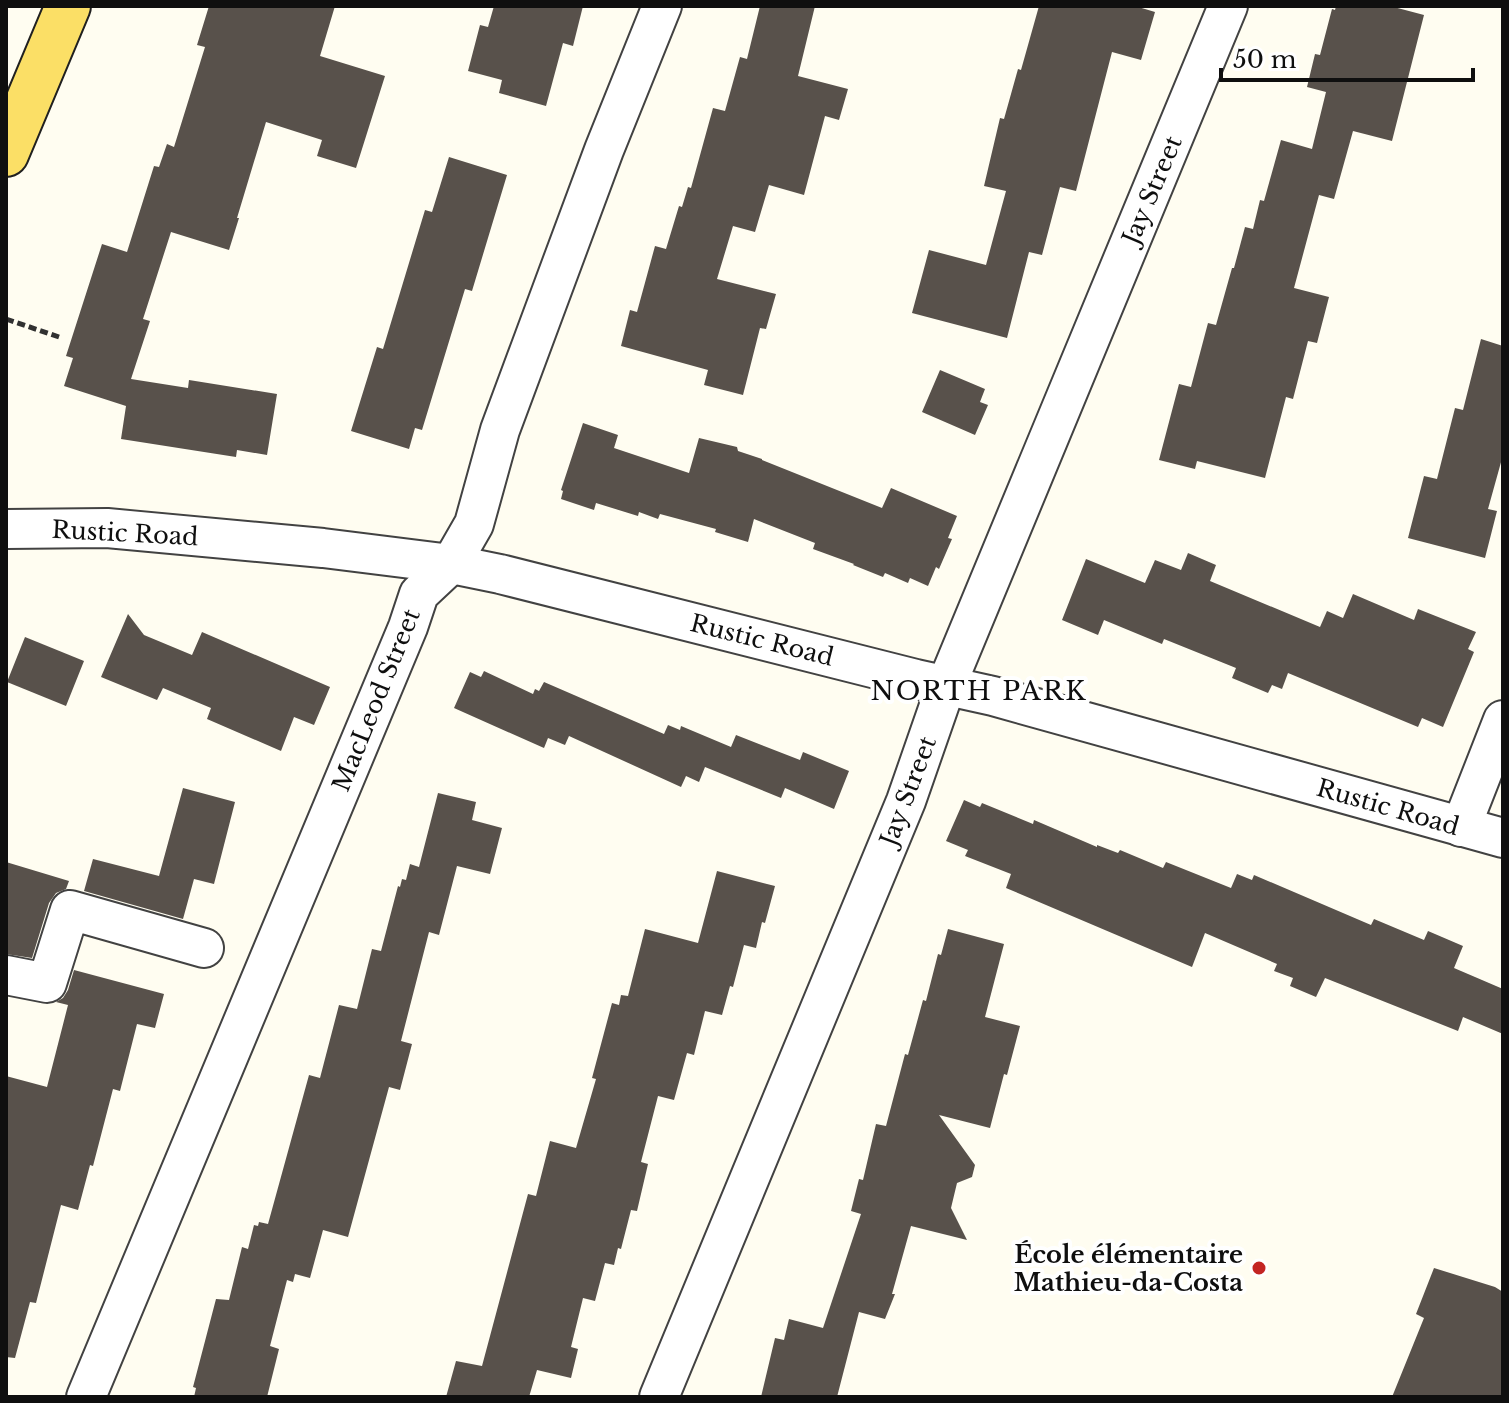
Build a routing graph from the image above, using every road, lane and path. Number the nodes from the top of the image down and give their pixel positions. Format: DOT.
graph roads {
  1 [pos="68,6"];
  2 [pos="662,6"];
  3 [pos="1228,6"];
  4 [pos="6,154"];
  5 [pos="6,319"];
  6 [pos="59,337"];
  7 [pos="6,529"];
  8 [pos="451,564"];
  9 [pos="946,686"];
  10 [pos="1503,720"];
  11 [pos="1461,827"];
  12 [pos="1503,838"];
  13 [pos="204,948"];
  14 [pos="6,975"];
  15 [pos="86,1397"];
  16 [pos="659,1397"];
  1 -- 4 [label="main road"];
  2 -- 8 [label="street, MacLeod Street"];
  3 -- 9 [label="street, Jay Street"];
  5 -- 6 [label="path"];
  7 -- 8 [label="street, Rustic Road"];
  8 -- 9 [label="street, Rustic Road"];
  8 -- 15 [label="street, MacLeod Street"];
  9 -- 11 [label="street, Rustic Road"];
  9 -- 16 [label="street, Jay Street"];
  10 -- 11 [label="street"];
  11 -- 12 [label="street, Rustic Road"];
  13 -- 14 [label="street"];
}
